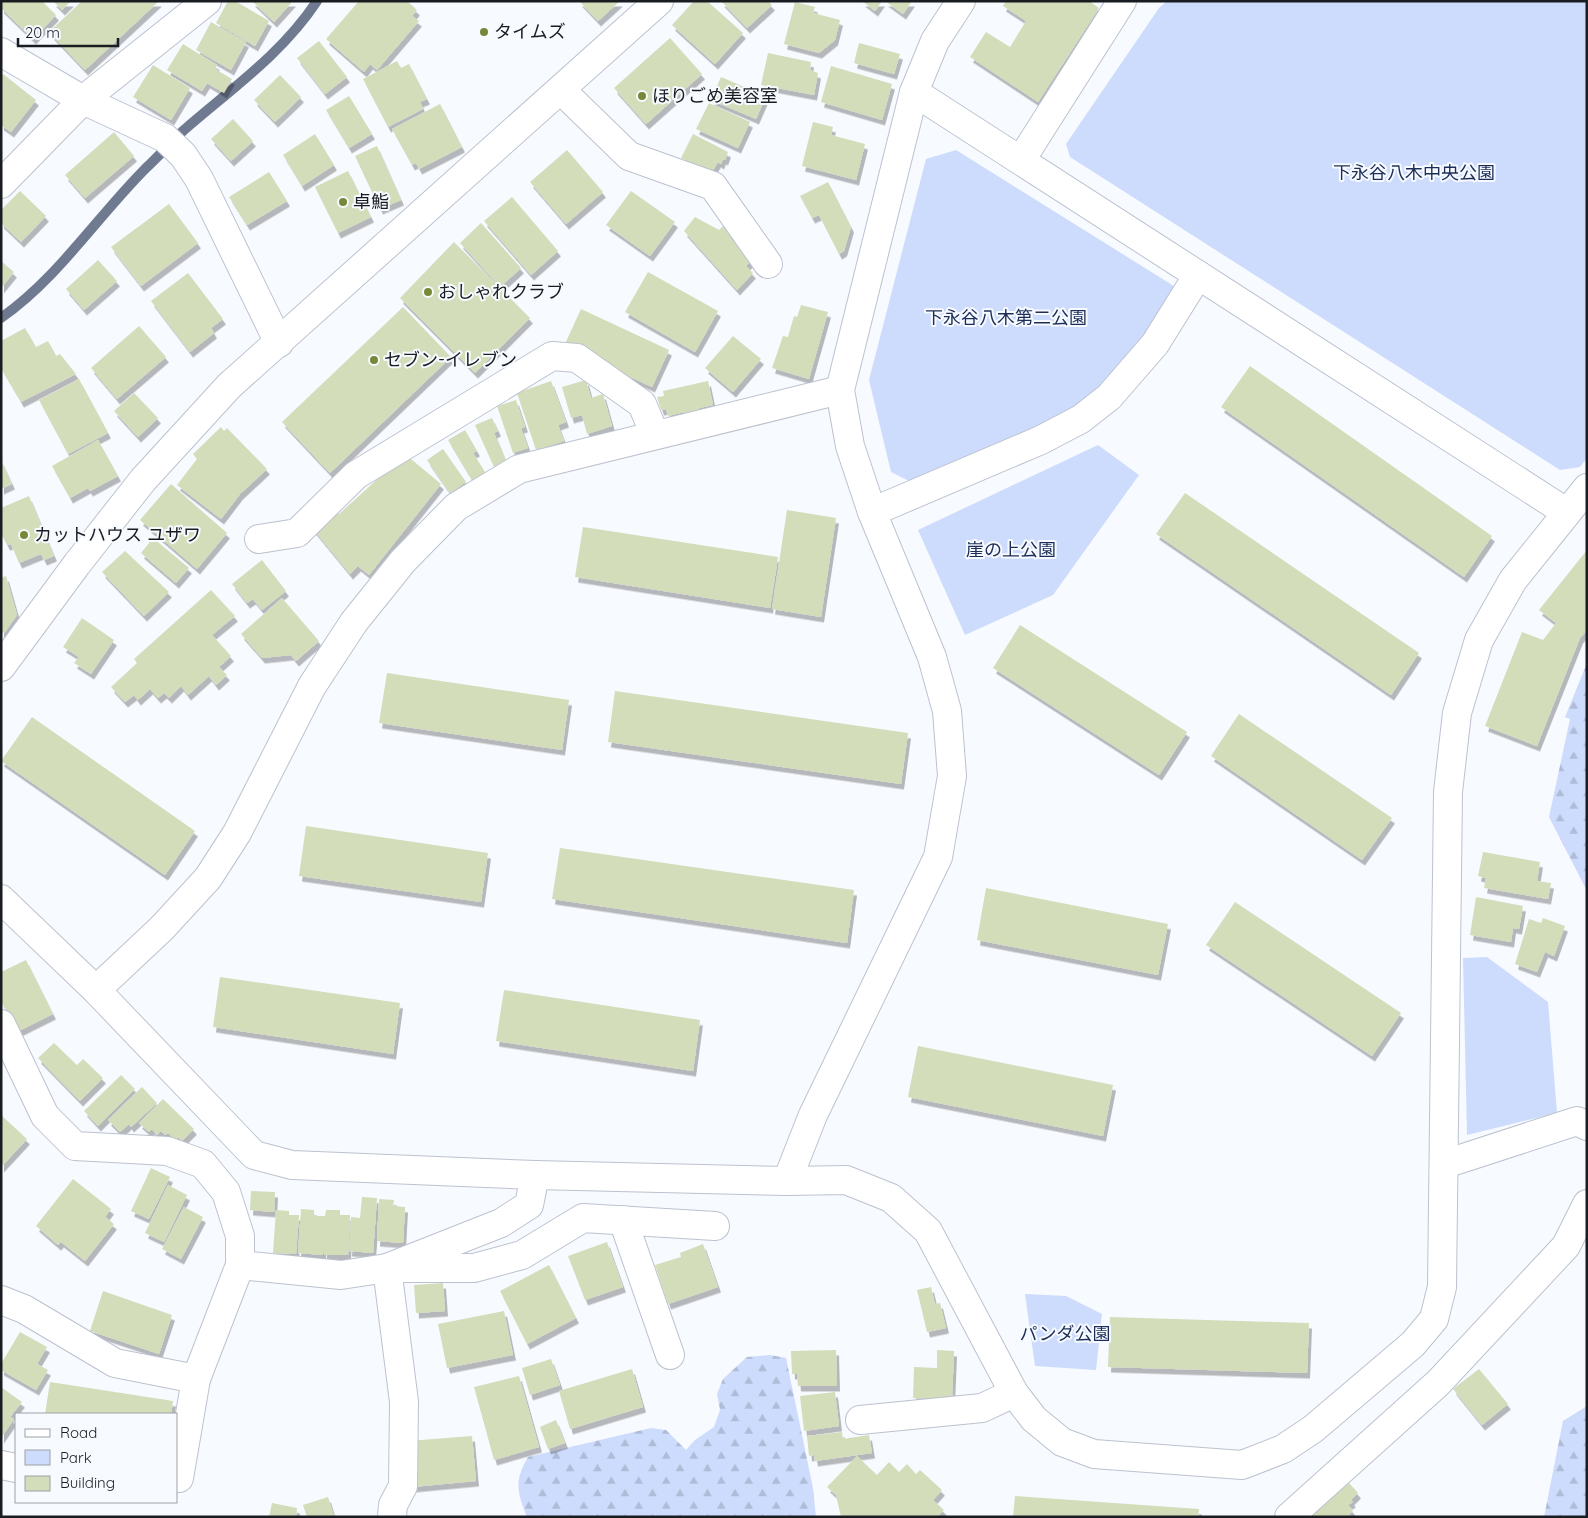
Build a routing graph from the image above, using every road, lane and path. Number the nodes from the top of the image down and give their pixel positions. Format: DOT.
graph roads {
  1 [pos="207,1"];
  2 [pos="659,1"];
  3 [pos="961,1"];
  4 [pos="1122,1"];
  5 [pos="1,52"];
  6 [pos="561,90"];
  7 [pos="914,92"];
  8 [pos="83,100"];
  9 [pos="1021,160"];
  10 [pos="1,184"];
  11 [pos="768,264"];
  12 [pos="1198,275"];
  13 [pos="279,343"];
  14 [pos="840,390"];
  15 [pos="655,435"];
  16 [pos="1587,488"];
  17 [pos="872,512"];
  18 [pos="1566,512"];
  19 [pos="258,539"];
  20 [pos="1,667"];
  21 [pos="1,899"];
  22 [pos="96,990"];
  23 [pos="1,1024"];
  24 [pos="1587,1126"];
  25 [pos="1445,1164"];
  26 [pos="535,1175"];
  27 [pos="786,1181"];
  28 [pos="1587,1204"];
  29 [pos="623,1220"];
  30 [pos="715,1226"];
  31 [pos="240,1265"];
  32 [pos="388,1268"];
  33 [pos="1,1300"];
  34 [pos="670,1355"];
  35 [pos="196,1379"];
  36 [pos="1014,1394"];
  37 [pos="860,1420"];
  38 [pos="1,1465"];
  39 [pos="15,1468"];
  40 [pos="178,1478"];
  41 [pos="392,1517"];
  42 [pos="1289,1517"];
  1 -- 8 [label="street"];
  2 -- 6 [label="street"];
  3 -- 7 [label="street"];
  4 -- 9 [label="street"];
  5 -- 8 [label="street"];
  6 -- 11 [label="street"];
  6 -- 13 [label="street"];
  7 -- 9 [label="street"];
  7 -- 14 [label="street"];
  8 -- 10 [label="street"];
  8 -- 13 [label="street"];
  9 -- 12 [label="street"];
  12 -- 17 [label="street"];
  12 -- 18 [label="street"];
  13 -- 20 [label="street"];
  14 -- 15 [label="street"];
  14 -- 17 [label="street"];
  15 -- 19 [label="street"];
  15 -- 22 [label="street"];
  16 -- 18 [label="street"];
  17 -- 27 [label="street"];
  18 -- 25 [label="street"];
  21 -- 22 [label="street"];
  22 -- 26 [label="street"];
  23 -- 31 [label="street"];
  24 -- 25 [label="street"];
  25 -- 36 [label="street"];
  26 -- 27 [label="street"];
  26 -- 32 [label="street"];
  27 -- 36 [label="street"];
  28 -- 42 [label="street"];
  29 -- 30 [label="street"];
  29 -- 32 [label="street"];
  29 -- 34 [label="street"];
  31 -- 32 [label="street"];
  31 -- 35 [label="street"];
  32 -- 41 [label="street"];
  33 -- 35 [label="street"];
  35 -- 40 [label="street"];
  36 -- 37 [label="street"];
  38 -- 39 [label="street"];
}
